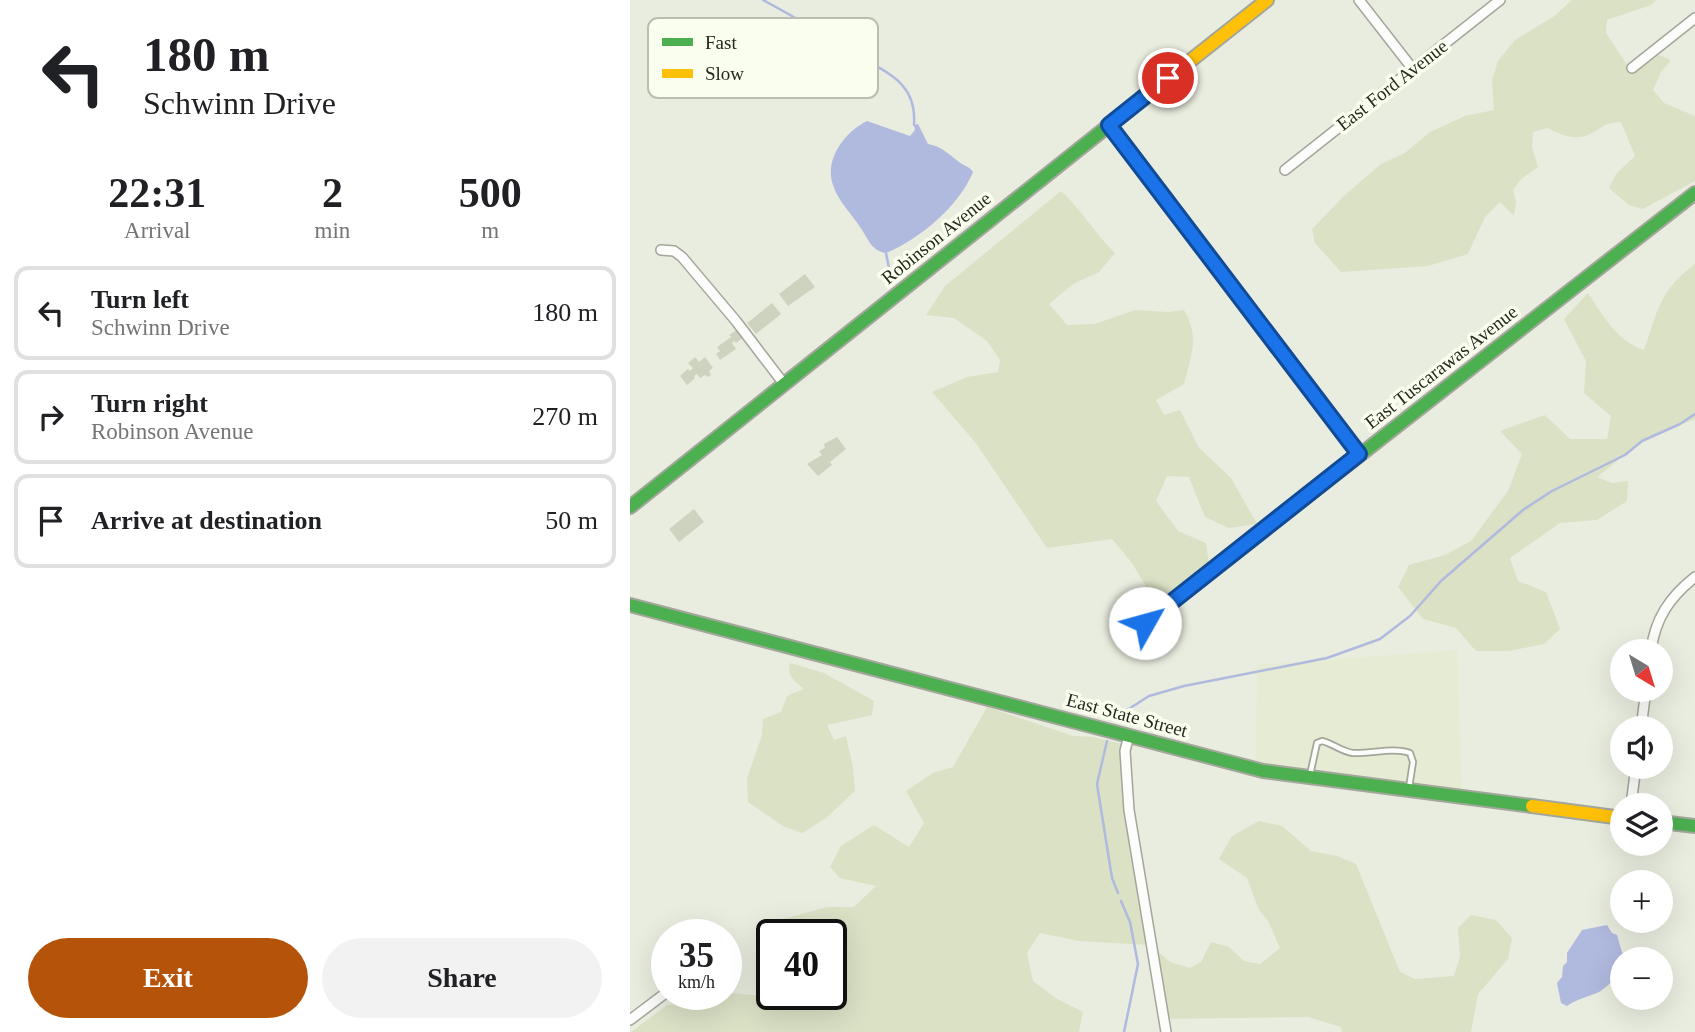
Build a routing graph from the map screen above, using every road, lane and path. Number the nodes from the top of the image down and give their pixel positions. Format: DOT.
graph roads {
  1 [pos="1267,0"];
  2 [pos="1359,0"];
  3 [pos="1500,0"];
  4 [pos="1695,18"];
  5 [pos="1412,68"];
  6 [pos="1632,68"];
  7 [pos="1109,125"];
  8 [pos="1285,170"];
  9 [pos="1695,193"];
  10 [pos="661,250"];
  11 [pos="784,384"];
  12 [pos="1359,454"];
  13 [pos="630,507"];
  14 [pos="1695,577"];
  15 [pos="630,605"];
  16 [pos="1145,623"];
  17 [pos="1654,639"];
  18 [pos="1129,735"];
  19 [pos="1310,776"];
  20 [pos="1409,789"];
  21 [pos="1610,815"];
  22 [pos="1673,823"];
  23 [pos="1695,826"];
  24 [pos="651,1004"];
  25 [pos="630,1020"];
  26 [pos="1166,1032"];
  1 -- 7 [label="street, Robinson Avenue"];
  2 -- 5 [label="street"];
  3 -- 5 [label="street, East Ford Avenue"];
  4 -- 6 [label="street"];
  5 -- 8 [label="street, East Ford Avenue"];
  7 -- 11 [label="street, Robinson Avenue"];
  7 -- 12 [label="street"];
  9 -- 12 [label="street, East Tuscarawas Avenue"];
  10 -- 11 [label="street"];
  11 -- 13 [label="street, Robinson Avenue"];
  12 -- 16 [label="street, East Tuscarawas Avenue"];
  14 -- 17 [label="street"];
  15 -- 18 [label="street, East State Street"];
  18 -- 19 [label="street, East State Street"];
  18 -- 26 [label="street"];
  19 -- 20 [label="street, East State Street"];
  19 -- 20 [label="lane"];
  20 -- 21 [label="street, East State Street"];
  22 -- 23 [label="street"];
  24 -- 25 [label="street"];
}
